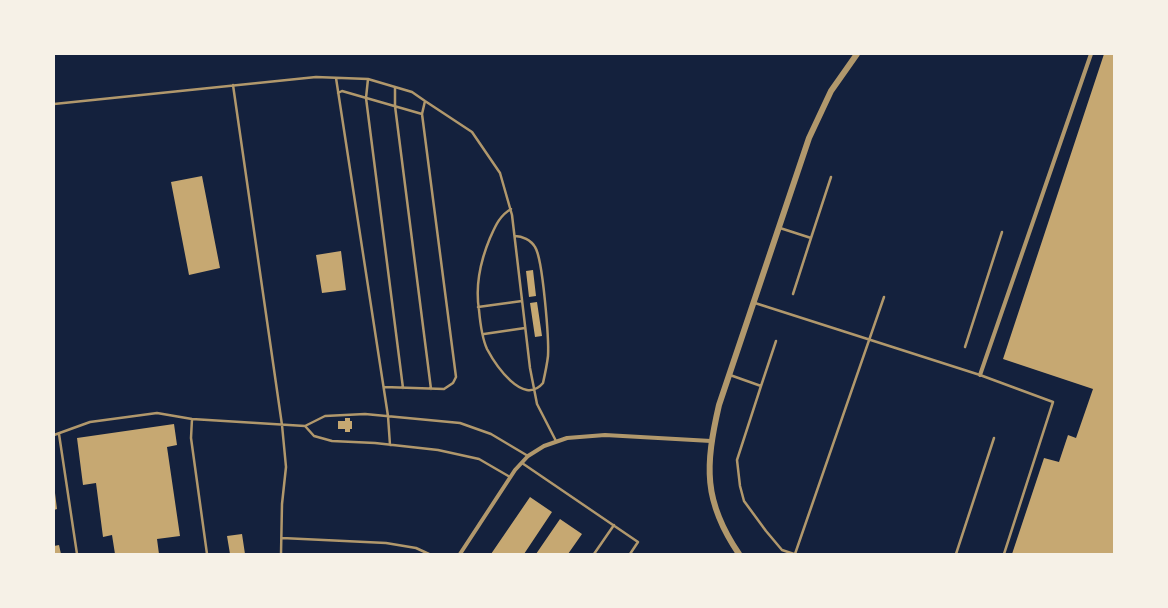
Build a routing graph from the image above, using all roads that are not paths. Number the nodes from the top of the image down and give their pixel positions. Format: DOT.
graph roads {
  1 [pos="857,54"];
  2 [pos="1091,54"];
  3 [pos="336,78"];
  4 [pos="368,79"];
  5 [pos="233,85"];
  6 [pos="395,87"];
  7 [pos="338,93"];
  8 [pos="366,98"];
  9 [pos="425,101"];
  10 [pos="54,104"];
  11 [pos="395,106"];
  12 [pos="422,114"];
  13 [pos="831,177"];
  14 [pos="510,209"];
  15 [pos="778,228"];
  16 [pos="1002,232"];
  17 [pos="514,236"];
  18 [pos="811,238"];
  19 [pos="793,294"];
  20 [pos="884,297"];
  21 [pos="522,301"];
  22 [pos="753,302"];
  23 [pos="478,307"];
  24 [pos="525,328"];
  25 [pos="484,334"];
  26 [pos="869,339"];
  27 [pos="776,341"];
  28 [pos="965,347"];
  29 [pos="729,375"];
  30 [pos="980,375"];
  31 [pos="761,386"];
  32 [pos="384,387"];
  33 [pos="403,388"];
  34 [pos="431,388"];
  35 [pos="534,389"];
  36 [pos="388,416"];
  37 [pos="192,419"];
  38 [pos="282,425"];
  39 [pos="305,426"];
  40 [pos="59,434"];
  41 [pos="54,436"];
  42 [pos="994,438"];
  43 [pos="556,441"];
  44 [pos="711,441"];
  45 [pos="390,445"];
  46 [pos="528,456"];
  47 [pos="521,463"];
  48 [pos="510,477"];
  49 [pos="614,525"];
  50 [pos="282,538"];
  51 [pos="77,554"];
  52 [pos="207,554"];
  53 [pos="281,554"];
  54 [pos="429,554"];
  55 [pos="460,554"];
  56 [pos="594,554"];
  57 [pos="630,554"];
  58 [pos="739,554"];
  59 [pos="795,554"];
  60 [pos="956,554"];
  61 [pos="1004,554"];
  1 -- 15 [label="street"];
  2 -- 30 [label="street"];
  3 -- 4 [label="lane"];
  3 -- 5 [label="lane"];
  3 -- 7 [label="lane"];
  4 -- 6 [label="lane"];
  4 -- 8 [label="lane"];
  5 -- 10 [label="lane"];
  5 -- 38 [label="lane"];
  6 -- 9 [label="lane"];
  6 -- 11 [label="lane"];
  7 -- 8 [label="lane"];
  7 -- 32 [label="lane"];
  8 -- 11 [label="lane"];
  8 -- 33 [label="lane"];
  9 -- 12 [label="lane"];
  9 -- 14 [label="lane"];
  11 -- 12 [label="lane"];
  11 -- 34 [label="lane"];
  12 -- 34 [label="lane"];
  13 -- 18 [label="lane"];
  14 -- 17 [label="lane"];
  14 -- 23 [label="lane"];
  15 -- 18 [label="lane"];
  15 -- 22 [label="street"];
  16 -- 28 [label="lane"];
  17 -- 21 [label="lane"];
  17 -- 35 [label="lane"];
  18 -- 19 [label="lane"];
  20 -- 26 [label="lane"];
  21 -- 23 [label="lane"];
  21 -- 24 [label="lane"];
  22 -- 26 [label="lane"];
  22 -- 29 [label="street"];
  23 -- 25 [label="lane"];
  24 -- 25 [label="lane"];
  24 -- 35 [label="lane"];
  25 -- 35 [label="lane"];
  26 -- 30 [label="lane"];
  26 -- 59 [label="lane"];
  27 -- 31 [label="lane"];
  29 -- 31 [label="lane"];
  29 -- 44 [label="street"];
  30 -- 61 [label="lane"];
  31 -- 59 [label="lane"];
  32 -- 33 [label="lane"];
  32 -- 36 [label="lane"];
  33 -- 34 [label="lane"];
  35 -- 43 [label="lane"];
  36 -- 39 [label="lane"];
  36 -- 45 [label="lane"];
  36 -- 46 [label="lane"];
  37 -- 38 [label="lane"];
  37 -- 40 [label="lane"];
  37 -- 52 [label="lane"];
  38 -- 39 [label="lane"];
  38 -- 50 [label="lane"];
  39 -- 45 [label="lane"];
  40 -- 41 [label="lane"];
  40 -- 51 [label="lane"];
  42 -- 60 [label="lane"];
  43 -- 44 [label="street"];
  43 -- 46 [label="street"];
  44 -- 58 [label="street"];
  45 -- 48 [label="lane"];
  46 -- 47 [label="street"];
  47 -- 48 [label="street"];
  47 -- 49 [label="lane"];
  48 -- 55 [label="street"];
  49 -- 56 [label="lane"];
  49 -- 57 [label="lane"];
  50 -- 53 [label="lane"];
  50 -- 54 [label="lane"];
}
